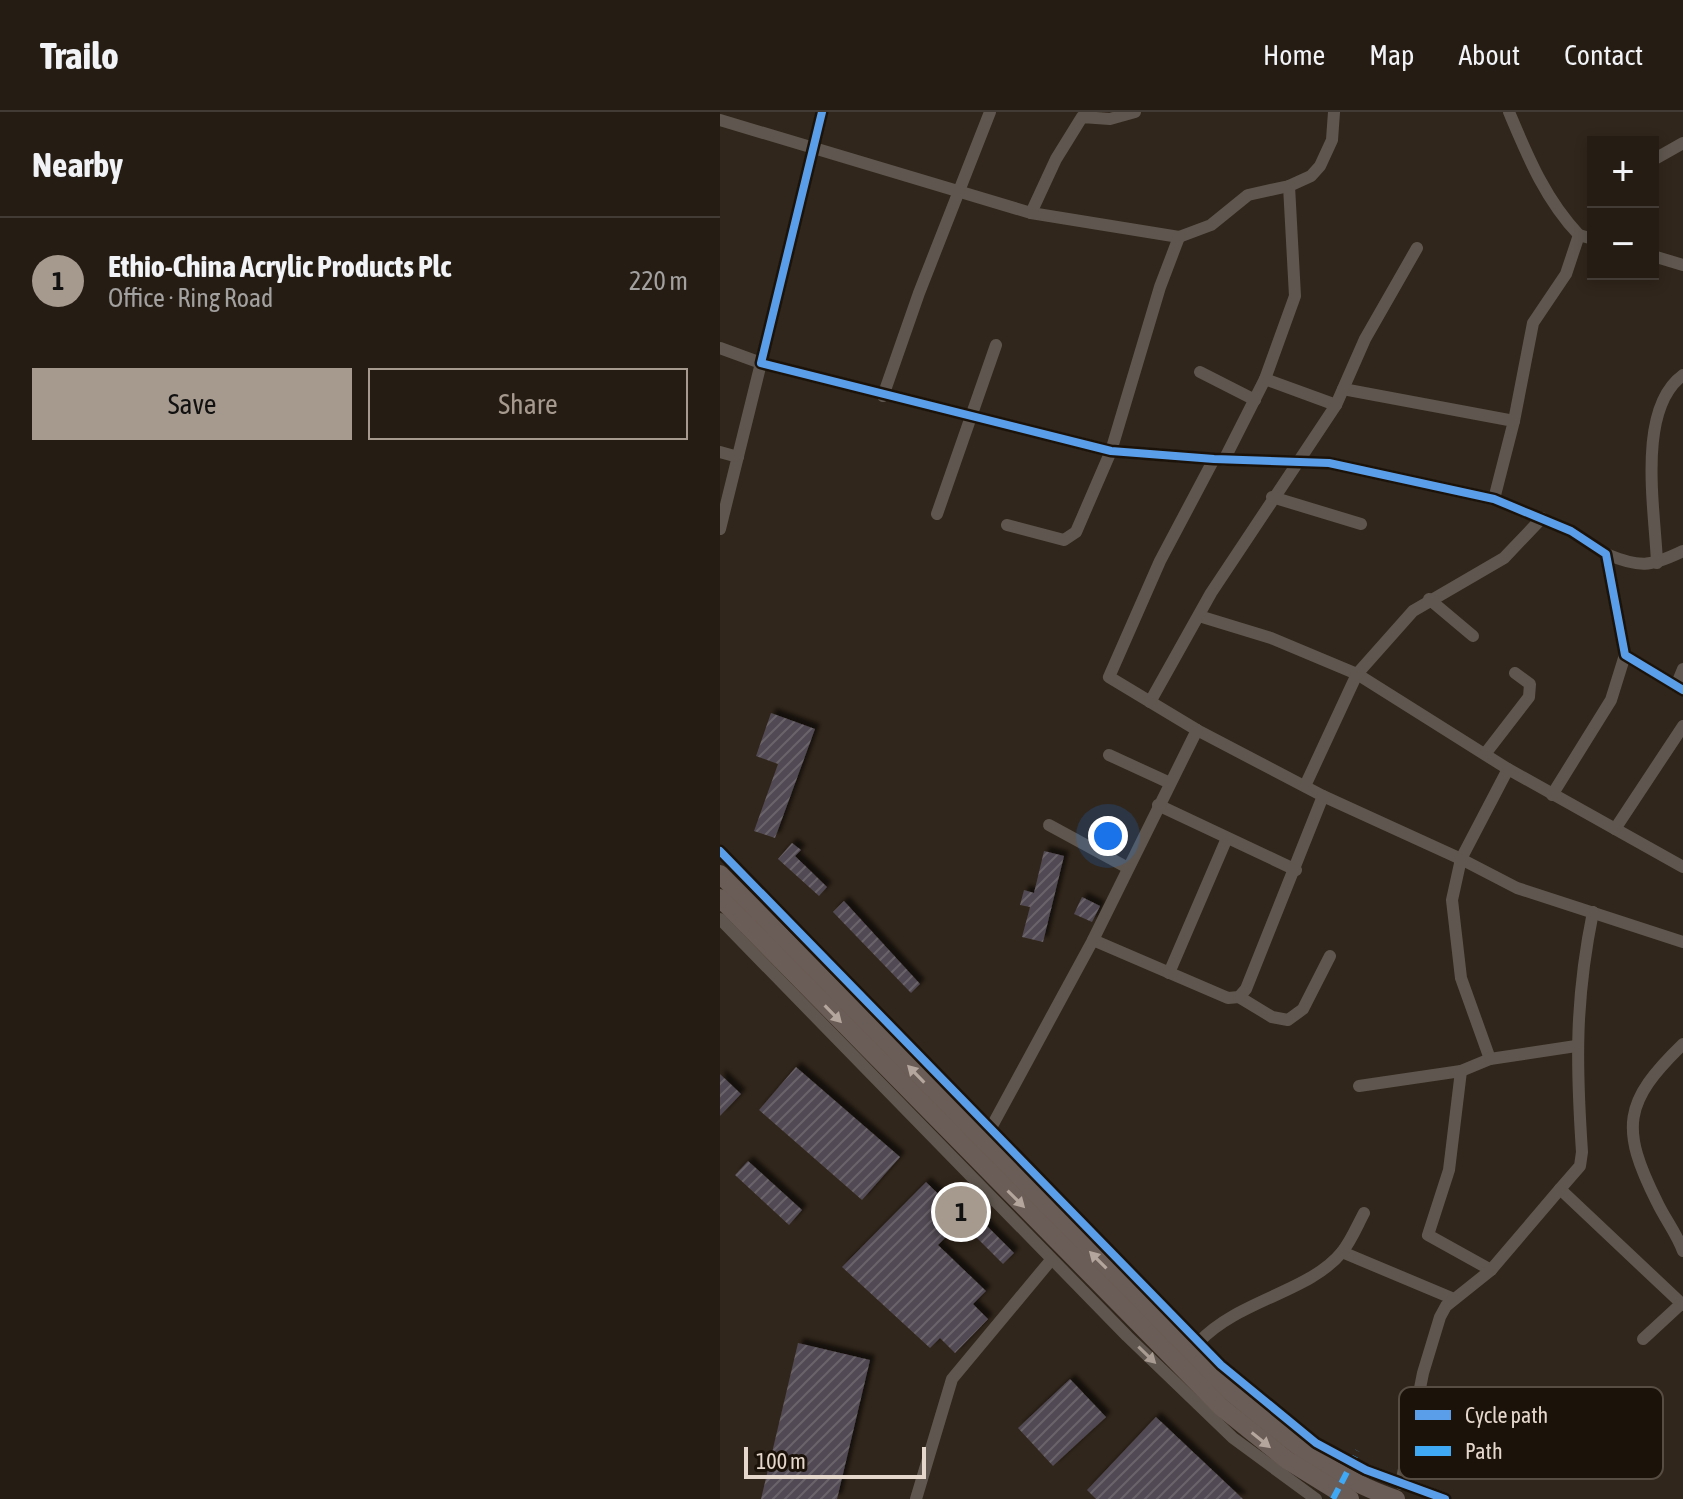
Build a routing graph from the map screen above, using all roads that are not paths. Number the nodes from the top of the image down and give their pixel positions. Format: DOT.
graph roads {
  1 [pos="822,112"];
  2 [pos="990,112"];
  3 [pos="1135,112"];
  4 [pos="1334,112"];
  5 [pos="1509,112"];
  6 [pos="720,120"];
  7 [pos="1683,143"];
  8 [pos="814,148"];
  9 [pos="1659,157"];
  10 [pos="1289,186"];
  11 [pos="960,194"];
  12 [pos="1031,213"];
  13 [pos="1579,235"];
  14 [pos="1179,237"];
  15 [pos="1587,237"];
  16 [pos="1417,248"];
  17 [pos="1659,258"];
  18 [pos="1683,265"];
  19 [pos="996,345"];
  20 [pos="720,348"];
  21 [pos="761,363"];
  22 [pos="1200,372"];
  23 [pos="1683,375"];
  24 [pos="1265,379"];
  25 [pos="1343,389"];
  26 [pos="883,396"];
  27 [pos="1255,400"];
  28 [pos="1336,405"];
  29 [pos="971,418"];
  30 [pos="1514,421"];
  31 [pos="1111,451"];
  32 [pos="720,452"];
  33 [pos="738,457"];
  34 [pos="1219,460"];
  35 [pos="1298,462"];
  36 [pos="1272,497"];
  37 [pos="1494,499"];
  38 [pos="937,514"];
  39 [pos="1542,518"];
  40 [pos="1361,524"];
  41 [pos="1007,525"];
  42 [pos="720,529"];
  43 [pos="1683,551"];
  44 [pos="1606,554"];
  45 [pos="1657,563"];
  46 [pos="1429,599"];
  47 [pos="1199,616"];
  48 [pos="1473,636"];
  49 [pos="1625,655"];
  50 [pos="1683,669"];
  51 [pos="1515,673"];
  52 [pos="1357,674"];
  53 [pos="1680,688"];
  54 [pos="1150,702"];
  55 [pos="1683,726"];
  56 [pos="1197,730"];
  57 [pos="1485,754"];
  58 [pos="1109,755"];
  59 [pos="1508,769"];
  60 [pos="1170,783"];
  61 [pos="1305,786"];
  62 [pos="1552,795"];
  63 [pos="1323,796"];
  64 [pos="1158,805"];
  65 [pos="1049,825"];
  66 [pos="1615,829"];
  67 [pos="1227,838"];
  68 [pos="720,851"];
  69 [pos="1461,859"];
  70 [pos="1683,867"];
  71 [pos="1128,868"];
  72 [pos="1296,870"];
  73 [pos="720,874"];
  74 [pos="720,898"];
  75 [pos="1593,912"];
  76 [pos="720,919"];
  77 [pos="1093,940"];
  78 [pos="1683,942"];
  79 [pos="1330,956"];
  80 [pos="1169,973"];
  81 [pos="1239,997"];
  82 [pos="1683,1044"];
  83 [pos="1576,1046"];
  84 [pos="1490,1059"];
  85 [pos="1461,1071"];
  86 [pos="1359,1086"];
  87 [pos="992,1126"];
  88 [pos="1560,1189"];
  89 [pos="1364,1213"];
  90 [pos="1683,1251"];
  91 [pos="1342,1252"];
  92 [pos="1051,1260"];
  93 [pos="1491,1270"];
  94 [pos="1454,1299"];
  95 [pos="1682,1305"];
  96 [pos="1643,1339"];
  97 [pos="1199,1342"];
  98 [pos="1420,1387"];
  99 [pos="1398,1491"];
  100 [pos="916,1499"];
  101 [pos="1316,1499"];
  102 [pos="1350,1499"];
  103 [pos="1445,1499"];
  1 -- 8 [label="street"];
  2 -- 11 [label="street"];
  3 -- 12 [label="street"];
  4 -- 10 [label="street"];
  5 -- 13 [label="street"];
  6 -- 8 [label="street"];
  7 -- 9 [label="street"];
  8 -- 11 [label="street"];
  8 -- 21 [label="street"];
  10 -- 14 [label="street"];
  10 -- 24 [label="street"];
  11 -- 12 [label="street"];
  11 -- 26 [label="street"];
  12 -- 14 [label="street"];
  13 -- 15 [label="street"];
  13 -- 30 [label="street"];
  14 -- 31 [label="street"];
  16 -- 25 [label="street"];
  17 -- 18 [label="street"];
  19 -- 29 [label="street"];
  20 -- 21 [label="street"];
  21 -- 26 [label="street"];
  21 -- 33 [label="street"];
  22 -- 27 [label="street"];
  23 -- 45 [label="street"];
  24 -- 27 [label="street"];
  24 -- 28 [label="street"];
  25 -- 28 [label="street"];
  25 -- 30 [label="street"];
  26 -- 29 [label="street"];
  27 -- 34 [label="street"];
  28 -- 35 [label="street"];
  29 -- 31 [label="street"];
  29 -- 38 [label="street"];
  30 -- 37 [label="street"];
  31 -- 34 [label="street"];
  31 -- 41 [label="street"];
  32 -- 33 [label="street"];
  33 -- 42 [label="street"];
  34 -- 35 [label="street"];
  34 -- 54 [label="street"];
  35 -- 36 [label="street"];
  35 -- 37 [label="street"];
  36 -- 40 [label="street"];
  36 -- 47 [label="street"];
  37 -- 39 [label="street"];
  39 -- 44 [label="street"];
  39 -- 46 [label="street"];
  43 -- 45 [label="street"];
  44 -- 45 [label="street"];
  44 -- 49 [label="street"];
  46 -- 48 [label="street"];
  46 -- 52 [label="street"];
  47 -- 52 [label="street"];
  47 -- 54 [label="street"];
  49 -- 53 [label="street"];
  49 -- 62 [label="street"];
  50 -- 53 [label="street"];
  51 -- 57 [label="street"];
  52 -- 57 [label="street"];
  52 -- 61 [label="street"];
  54 -- 56 [label="street"];
  55 -- 66 [label="street"];
  56 -- 60 [label="street"];
  56 -- 61 [label="street"];
  57 -- 59 [label="street"];
  58 -- 60 [label="street"];
  59 -- 62 [label="street"];
  59 -- 69 [label="street"];
  60 -- 64 [label="street"];
  61 -- 63 [label="street"];
  62 -- 66 [label="street"];
  63 -- 69 [label="street"];
  63 -- 72 [label="street"];
  64 -- 67 [label="street"];
  64 -- 71 [label="street"];
  65 -- 71 [label="street"];
  66 -- 70 [label="street"];
  67 -- 72 [label="street"];
  67 -- 80 [label="street"];
  68 -- 87 [label="street"];
  69 -- 75 [label="street"];
  69 -- 84 [label="street"];
  71 -- 77 [label="street"];
  72 -- 81 [label="street"];
  99 -- 73 [label="highway, one-way"];
  74 -- 102 [label="highway, one-way"];
  75 -- 78 [label="street"];
  75 -- 83 [label="street"];
  76 -- 92 [label="street"];
  77 -- 80 [label="street"];
  77 -- 87 [label="street"];
  79 -- 81 [label="street"];
  80 -- 81 [label="street"];
  82 -- 90 [label="street"];
  83 -- 84 [label="street"];
  83 -- 88 [label="street"];
  84 -- 85 [label="street"];
  85 -- 86 [label="street"];
  85 -- 93 [label="street"];
  87 -- 97 [label="street"];
  88 -- 93 [label="street"];
  88 -- 95 [label="street"];
  89 -- 91 [label="street"];
  91 -- 94 [label="street"];
  91 -- 97 [label="street"];
  92 -- 100 [label="street"];
  92 -- 101 [label="street, one-way"];
  93 -- 94 [label="street"];
  94 -- 98 [label="street"];
  95 -- 96 [label="street"];
  97 -- 99 [label="street"];
  99 -- 103 [label="street"];
}
